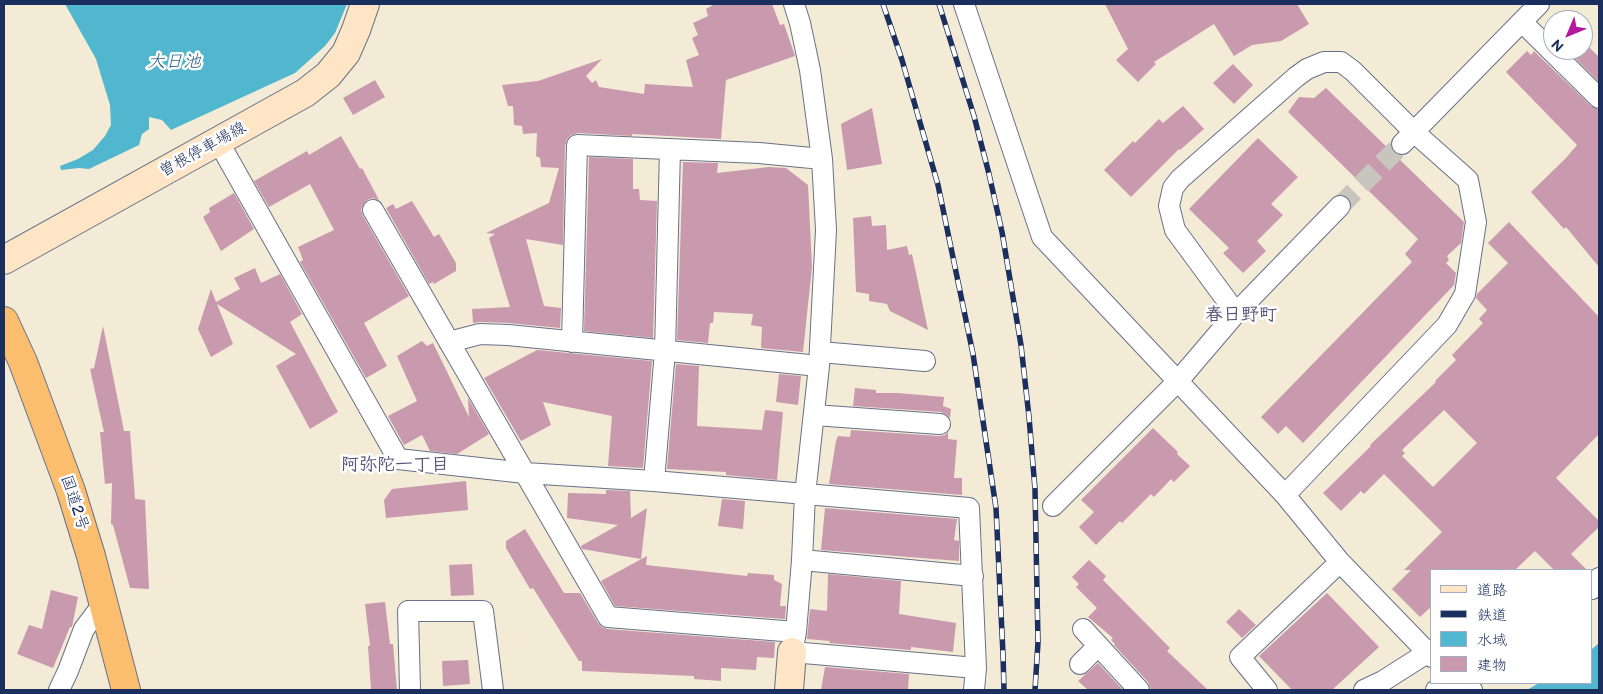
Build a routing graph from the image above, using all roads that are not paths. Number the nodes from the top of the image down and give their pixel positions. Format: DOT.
graph roads {
  1 [pos="365,4"];
  2 [pos="794,4"];
  3 [pos="964,4"];
  4 [pos="1539,4"];
  5 [pos="1522,22"];
  6 [pos="1599,98"];
  7 [pos="1408,138"];
  8 [pos="218,141"];
  9 [pos="670,149"];
  10 [pos="822,159"];
  11 [pos="1340,206"];
  12 [pos="372,210"];
  13 [pos="4,260"];
  14 [pos="1236,313"];
  15 [pos="4,322"];
  16 [pos="449,342"];
  17 [pos="572,342"];
  18 [pos="665,351"];
  19 [pos="819,359"];
  20 [pos="925,361"];
  21 [pos="1178,381"];
  22 [pos="814,415"];
  23 [pos="940,424"];
  24 [pos="525,473"];
  25 [pos="654,481"];
  26 [pos="805,495"];
  27 [pos="1285,495"];
  28 [pos="1053,506"];
  29 [pos="802,560"];
  30 [pos="1340,562"];
  31 [pos="973,576"];
  32 [pos="1599,578"];
  33 [pos="1593,589"];
  34 [pos="103,604"];
  35 [pos="1083,629"];
  36 [pos="794,642"];
  37 [pos="1098,646"];
  38 [pos="1429,655"];
  39 [pos="1080,664"];
  40 [pos="976,668"];
  41 [pos="59,690"];
  42 [pos="126,690"];
  43 [pos="410,690"];
  44 [pos="494,690"];
  45 [pos="789,690"];
  46 [pos="974,690"];
  47 [pos="1139,690"];
  48 [pos="1267,690"];
  49 [pos="1364,690"];
  1 -- 8 [label="main road, 曽根停車場線"];
  2 -- 10 [label="street"];
  3 -- 21 [label="street"];
  4 -- 5 [label="street"];
  5 -- 6 [label="street"];
  5 -- 7 [label="street"];
  7 -- 14 [label="street"];
  7 -- 27 [label="street"];
  8 -- 13 [label="main road, 曽根停車場線"];
  8 -- 24 [label="street"];
  9 -- 10 [label="street"];
  9 -- 17 [label="street"];
  9 -- 18 [label="street"];
  10 -- 19 [label="street"];
  11 -- 14 [label="street"];
  12 -- 16 [label="street"];
  14 -- 21 [label="street"];
  15 -- 34 [label="highway, 国道2号"];
  16 -- 17 [label="street"];
  16 -- 24 [label="street"];
  17 -- 18 [label="street"];
  18 -- 19 [label="street"];
  18 -- 25 [label="street"];
  19 -- 20 [label="street"];
  19 -- 22 [label="street"];
  21 -- 27 [label="street"];
  21 -- 28 [label="street"];
  22 -- 23 [label="street"];
  22 -- 26 [label="street"];
  24 -- 25 [label="street"];
  24 -- 36 [label="street"];
  25 -- 26 [label="street"];
  26 -- 29 [label="street"];
  26 -- 31 [label="street"];
  27 -- 30 [label="street"];
  29 -- 31 [label="street"];
  29 -- 36 [label="street"];
  30 -- 38 [label="street"];
  30 -- 48 [label="street"];
  31 -- 40 [label="street"];
  32 -- 33 [label="street"];
  34 -- 41 [label="street"];
  34 -- 42 [label="highway, 国道2号"];
  35 -- 37 [label="street"];
  36 -- 40 [label="street"];
  36 -- 45 [label="main road"];
  37 -- 39 [label="street"];
  37 -- 47 [label="street"];
  38 -- 49 [label="street"];
  40 -- 46 [label="street"];
  43 -- 44 [label="street"];
}
